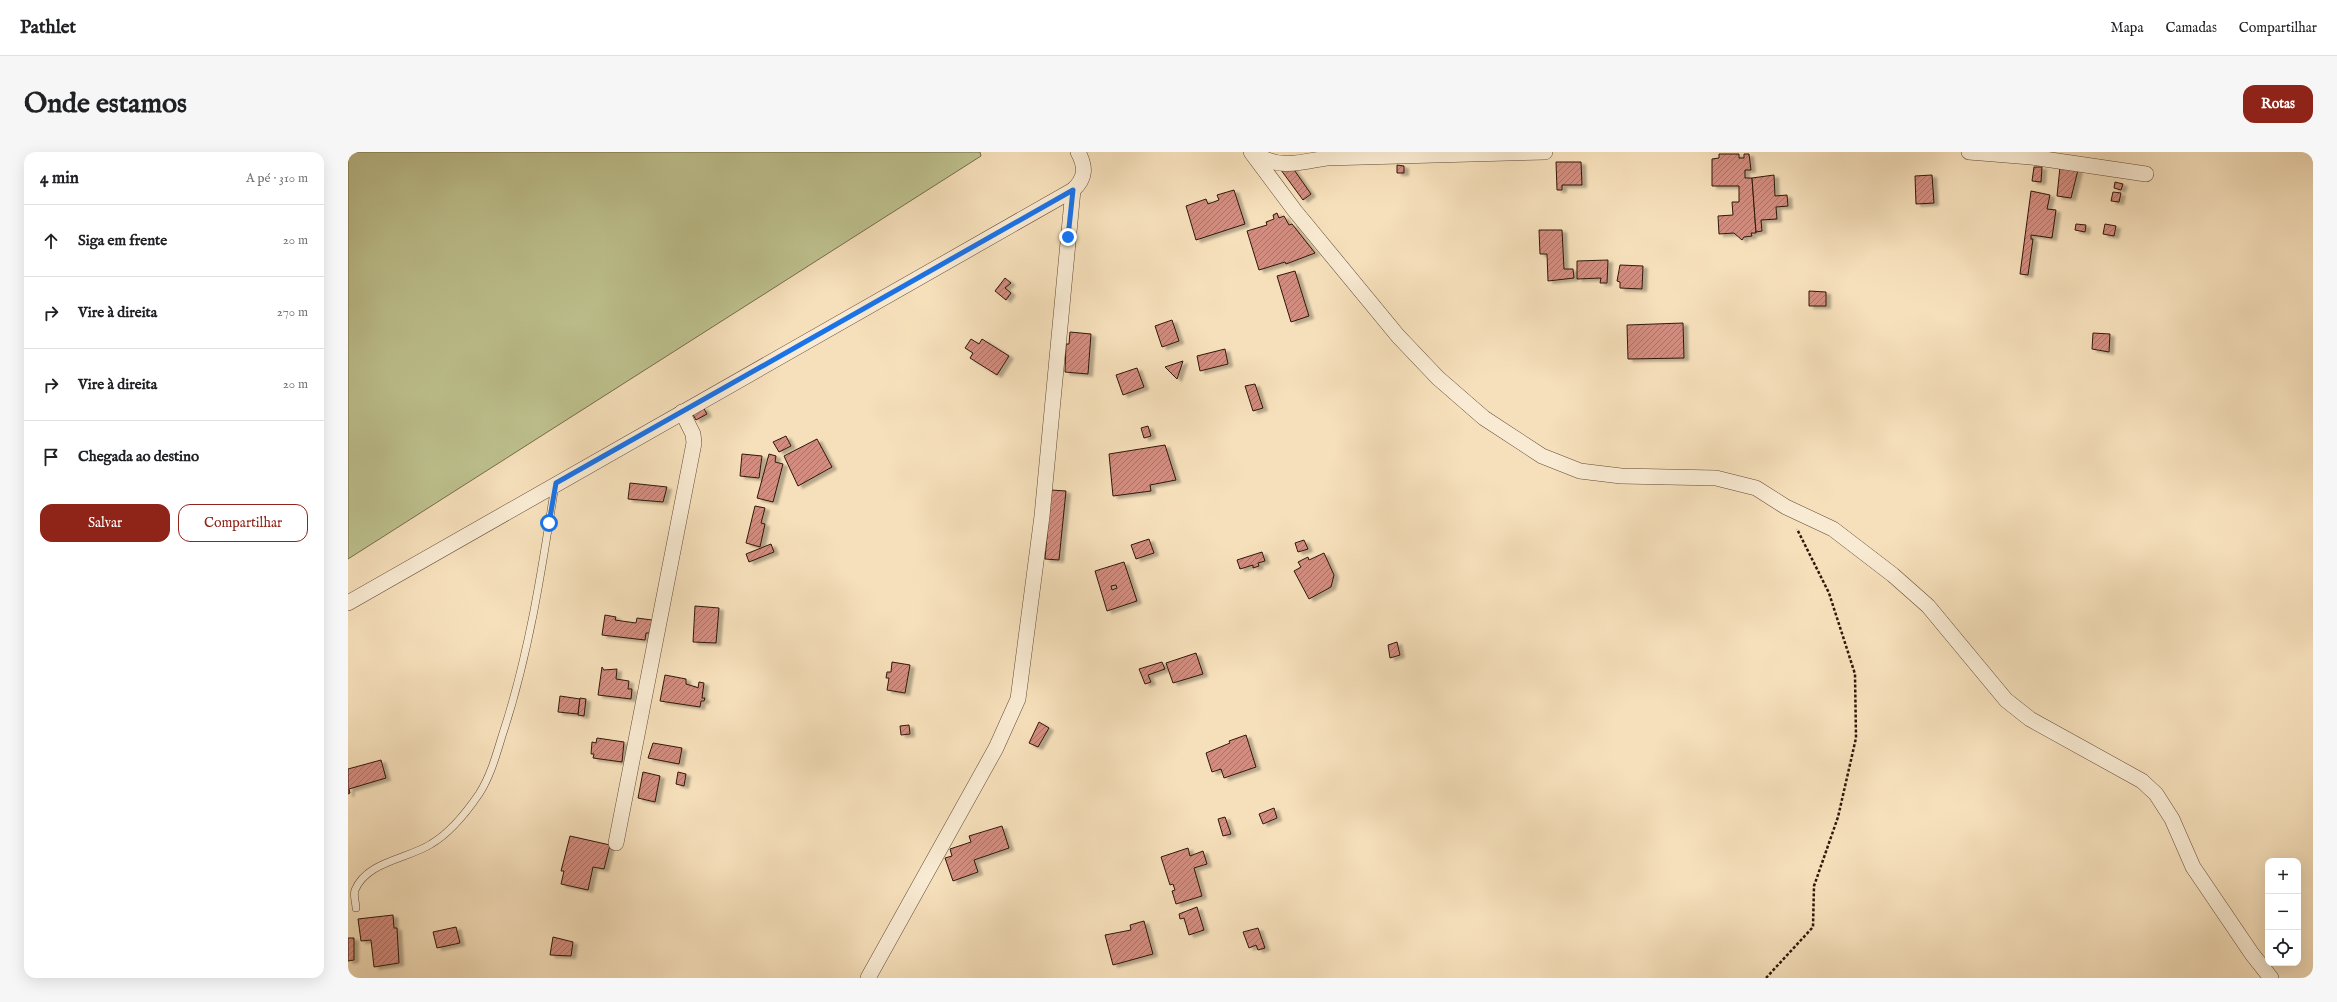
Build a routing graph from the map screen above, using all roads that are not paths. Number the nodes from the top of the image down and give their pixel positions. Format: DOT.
graph roads {
  1 [pos="1078,152"];
  2 [pos="1252,152"];
  3 [pos="1545,152"];
  4 [pos="1969,152"];
  5 [pos="2146,174"];
  6 [pos="1073,190"];
  7 [pos="682,412"];
  8 [pos="556,483"];
  9 [pos="348,603"];
  10 [pos="616,842"];
  11 [pos="356,908"];
  12 [pos="868,978"];
  13 [pos="2271,978"];
  1 -- 6 [label="street"];
  2 -- 3 [label="street"];
  2 -- 13 [label="street"];
  4 -- 5 [label="street"];
  6 -- 7 [label="street"];
  6 -- 12 [label="street"];
  7 -- 8 [label="street"];
  7 -- 10 [label="street"];
  8 -- 9 [label="street"];
  8 -- 11 [label="lane"];
}
